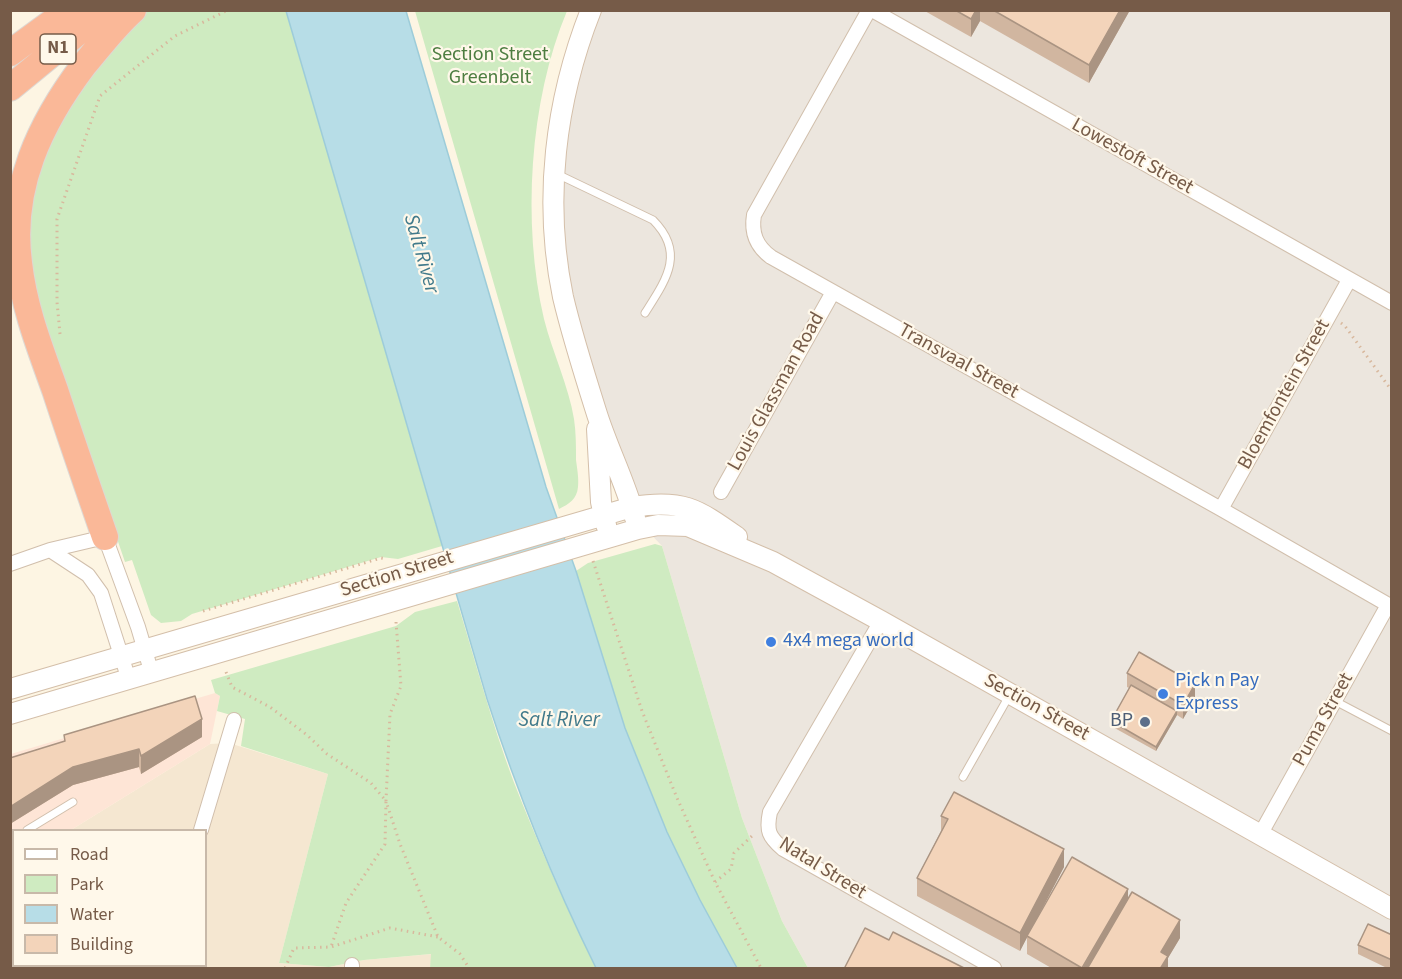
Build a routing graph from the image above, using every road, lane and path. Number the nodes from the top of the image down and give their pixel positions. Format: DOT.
graph roads {
  1 [pos="69,10"];
  2 [pos="105,10"];
  3 [pos="133,10"];
  4 [pos="228,10"];
  5 [pos="591,10"];
  6 [pos="870,10"];
  7 [pos="10,53"];
  8 [pos="10,88"];
  9 [pos="554,173"];
  10 [pos="1349,280"];
  11 [pos="833,292"];
  12 [pos="1392,303"];
  13 [pos="645,313"];
  14 [pos="1329,316"];
  15 [pos="60,344"];
  16 [pos="1392,391"];
  17 [pos="597,415"];
  18 [pos="720,492"];
  19 [pos="632,507"];
  20 [pos="1221,509"];
  21 [pos="603,515"];
  22 [pos="638,529"];
  23 [pos="105,537"];
  24 [pos="610,538"];
  25 [pos="50,550"];
  26 [pos="591,558"];
  27 [pos="390,560"];
  28 [pos="773,562"];
  29 [pos="10,564"];
  30 [pos="1390,606"];
  31 [pos="203,611"];
  32 [pos="881,621"];
  33 [pos="396,622"];
  34 [pos="146,650"];
  35 [pos="121,657"];
  36 [pos="226,672"];
  37 [pos="152,674"];
  38 [pos="129,681"];
  39 [pos="10,689"];
  40 [pos="1011,694"];
  41 [pos="1335,701"];
  42 [pos="10,714"];
  43 [pos="234,720"];
  44 [pos="1392,731"];
  45 [pos="963,777"];
  46 [pos="386,801"];
  47 [pos="73,802"];
  48 [pos="30,829"];
  49 [pos="202,829"];
  50 [pos="757,831"];
  51 [pos="1260,835"];
  52 [pos="715,882"];
  53 [pos="1392,909"];
  54 [pos="438,937"];
  55 [pos="332,946"];
  56 [pos="285,969"];
  57 [pos="469,969"];
  58 [pos="761,969"];
  59 [pos="994,969"];
  1 -- 7 [label="highway"];
  2 -- 8 [label="highway, N1"];
  3 -- 23 [label="highway"];
  4 -- 15 [label="path"];
  5 -- 9 [label="street"];
  6 -- 10 [label="street, Lowestoft Street"];
  6 -- 11 [label="street, Transvaal Street"];
  9 -- 13 [label="lane"];
  9 -- 17 [label="street"];
  10 -- 12 [label="street, Lowestoft Street"];
  10 -- 14 [label="street, Bloemfontein Street"];
  11 -- 18 [label="street, Louis Glassman Road"];
  11 -- 20 [label="street, Transvaal Street"];
  14 -- 16 [label="path"];
  14 -- 20 [label="street, Bloemfontein Street"];
  17 -- 19 [label="street"];
  17 -- 21 [label="street"];
  19 -- 21 [label="street, Section Street"];
  19 -- 22 [label="street"];
  19 -- 28 [label="street, Section Street"];
  20 -- 30 [label="street, Transvaal Street"];
  21 -- 24 [label="street"];
  21 -- 34 [label="street, Section Street"];
  22 -- 24 [label="street, Section Street"];
  22 -- 28 [label="street, Section Street"];
  23 -- 25 [label="street"];
  23 -- 34 [label="street"];
  24 -- 37 [label="street, Section Street"];
  25 -- 29 [label="street"];
  25 -- 35 [label="street"];
  26 -- 52 [label="path"];
  27 -- 31 [label="path"];
  28 -- 32 [label="street, Section Street"];
  30 -- 41 [label="street, Puma Street"];
  32 -- 40 [label="street, Section Street"];
  32 -- 59 [label="street, Natal Street"];
  33 -- 46 [label="path"];
  34 -- 35 [label="street, Section Street"];
  34 -- 37 [label="street"];
  35 -- 38 [label="street"];
  35 -- 39 [label="street, Section Street"];
  36 -- 46 [label="path"];
  37 -- 38 [label="street, Section Street"];
  38 -- 42 [label="street, Section Street"];
  40 -- 45 [label="lane"];
  40 -- 51 [label="street, Section Street"];
  41 -- 44 [label="lane"];
  41 -- 51 [label="street, Puma Street"];
  43 -- 49 [label="street"];
  46 -- 54 [label="path"];
  46 -- 55 [label="path"];
  47 -- 48 [label="lane"];
  50 -- 52 [label="path"];
  51 -- 53 [label="street, Section Street"];
  52 -- 58 [label="path"];
  54 -- 55 [label="path"];
  54 -- 57 [label="path"];
  55 -- 56 [label="path"];
}
